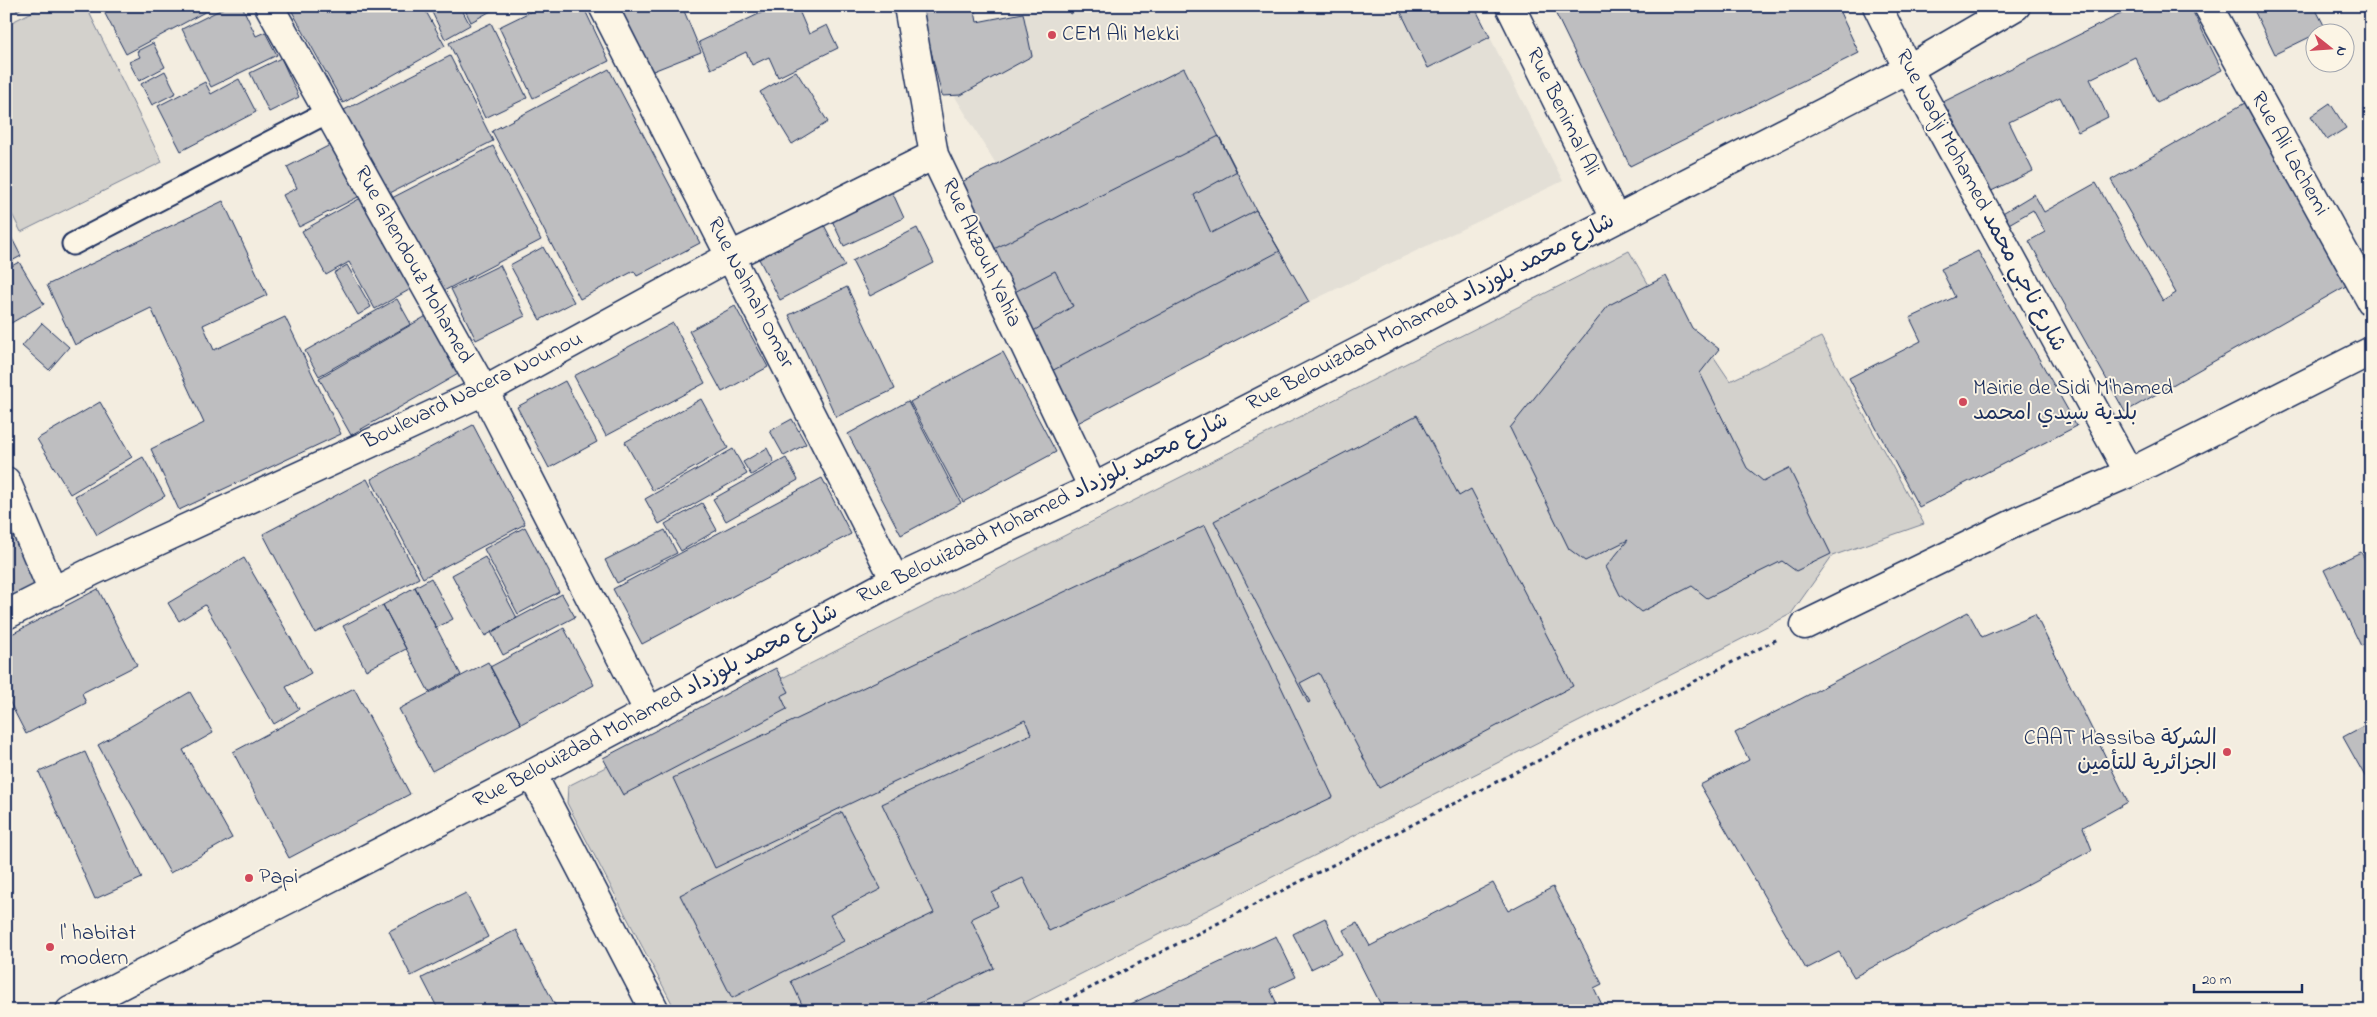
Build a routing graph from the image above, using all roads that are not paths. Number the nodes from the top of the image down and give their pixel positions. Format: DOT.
graph roads {
  1 [pos="269,6"];
  2 [pos="603,6"];
  3 [pos="908,6"];
  4 [pos="1510,6"];
  5 [pos="1877,6"];
  6 [pos="2016,6"];
  7 [pos="2208,6"];
  8 [pos="1908,69"];
  9 [pos="328,112"];
  10 [pos="934,155"];
  11 [pos="1615,218"];
  12 [pos="73,244"];
  13 [pos="732,256"];
  14 [pos="2371,301"];
  15 [pos="2371,351"];
  16 [pos="484,391"];
  17 [pos="2129,473"];
  18 [pos="6,481"];
  19 [pos="1093,488"];
  20 [pos="895,580"];
  21 [pos="53,592"];
  22 [pos="6,616"];
  23 [pos="1805,625"];
  24 [pos="649,712"];
  25 [pos="532,774"];
  26 [pos="70,1011"];
  27 [pos="655,1011"];
  1 -- 9 [label="street, Rue Ghendouz Mohamed"];
  2 -- 13 [label="street, Rue Nahnah Omar"];
  3 -- 10 [label="street, Rue Akzouh Yahia"];
  4 -- 11 [label="street, Rue Benimal Ali"];
  5 -- 8 [label="street, Rue Nadji Mohamed شارع ناجي محمد"];
  6 -- 8 [label="street, Rue Belouizdad Mohamed شارع محمد بلوزداد"];
  7 -- 14 [label="street, Rue Ali Lachemi"];
  8 -- 11 [label="street, Rue Belouizdad Mohamed شارع محمد بلوزداد"];
  8 -- 17 [label="street, Rue Nadji Mohamed شارع ناجي محمد"];
  9 -- 12 [label="lane"];
  9 -- 16 [label="street, Rue Ghendouz Mohamed"];
  10 -- 13 [label="street, Boulevard Nacera Nounou"];
  10 -- 19 [label="street, Rue Akzouh Yahia"];
  11 -- 19 [label="street, Rue Belouizdad Mohamed شارع محمد بلوزداد"];
  13 -- 16 [label="street, Boulevard Nacera Nounou"];
  13 -- 20 [label="street, Rue Nahnah Omar"];
  15 -- 17 [label="street"];
  16 -- 21 [label="street, Boulevard Nacera Nounou"];
  16 -- 24 [label="street, Rue Ghendouz Mohamed"];
  17 -- 23 [label="street"];
  18 -- 21 [label="street"];
  19 -- 20 [label="street, Rue Belouizdad Mohamed شارع محمد بلوزداد"];
  20 -- 24 [label="street, Rue Belouizdad Mohamed شارع محمد بلوزداد"];
  21 -- 22 [label="street, Boulevard Nacera Nounou"];
  24 -- 25 [label="street, Rue Belouizdad Mohamed شارع محمد بلوزداد"];
  25 -- 26 [label="street, Rue Belouizdad Mohamed شارع محمد بلوزداد"];
  25 -- 27 [label="street"];
}
